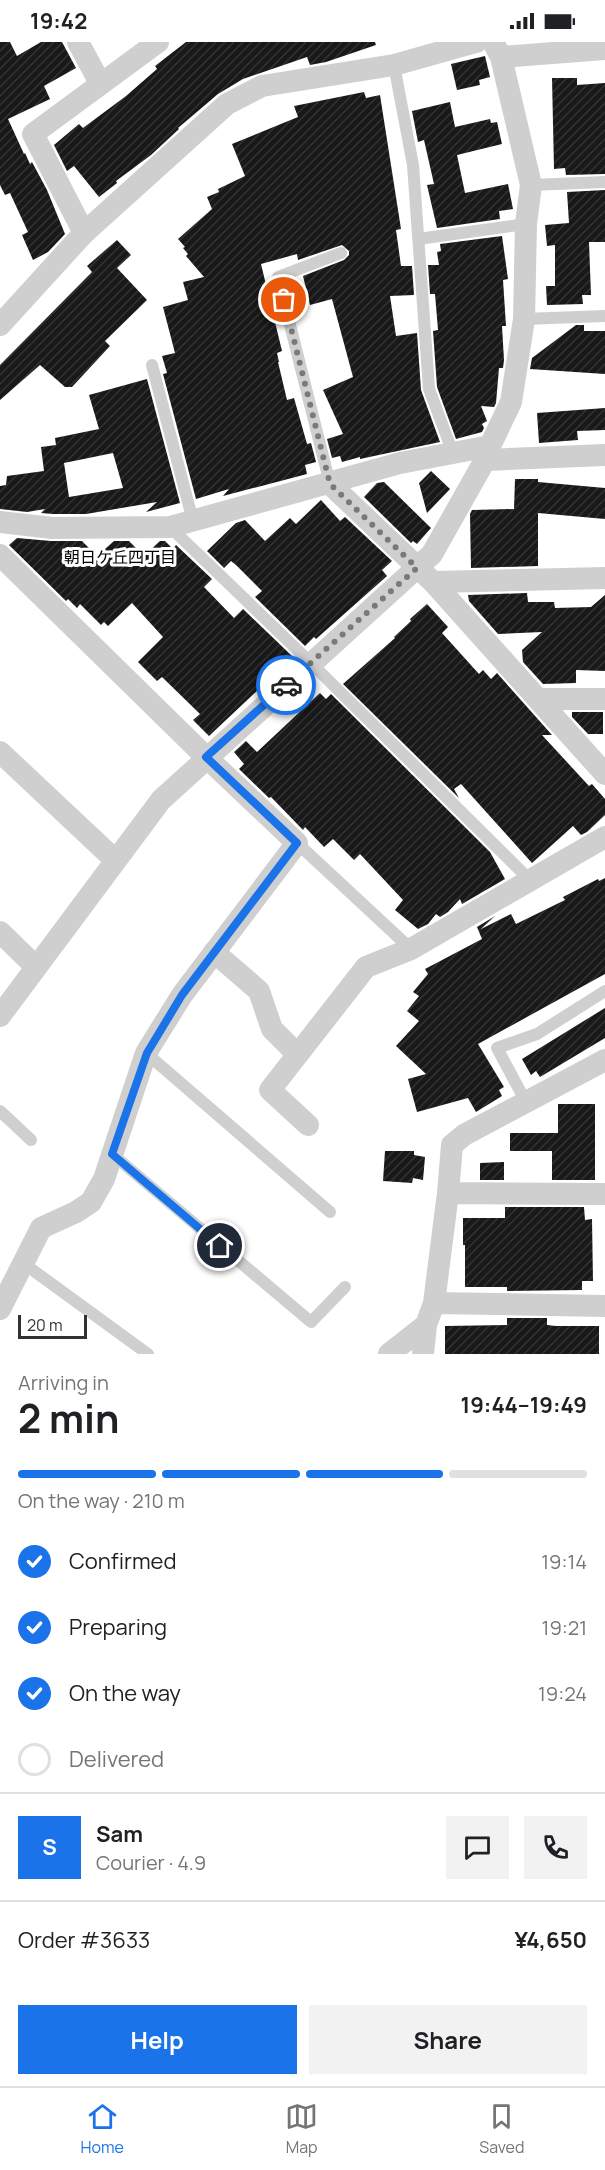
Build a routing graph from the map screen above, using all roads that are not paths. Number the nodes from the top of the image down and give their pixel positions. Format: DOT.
graph roads {
  1 [pos="78,42"];
  2 [pos="158,42"];
  3 [pos="476,42"];
  4 [pos="605,49"];
  5 [pos="497,50"];
  6 [pos="394,64"];
  7 [pos="100,83"];
  8 [pos="605,182"];
  9 [pos="531,185"];
  10 [pos="526,224"];
  11 [pos="84,233"];
  12 [pos="418,239"];
  13 [pos="341,253"];
  14 [pos="605,316"];
  15 [pos="3,317"];
  16 [pos="524,319"];
  17 [pos="152,365"];
  18 [pos="453,453"];
  19 [pos="488,453"];
  20 [pos="605,455"];
  21 [pos="330,484"];
  22 [pos="193,521"];
  23 [pos="0,522"];
  24 [pos="170,527"];
  25 [pos="0,555"];
  26 [pos="425,575"];
  27 [pos="605,578"];
  28 [pos="311,663"];
  29 [pos="540,699"];
  30 [pos="605,699"];
  31 [pos="0,752"];
  32 [pos="206,757"];
  33 [pos="605,774"];
  34 [pos="605,837"];
  35 [pos="297,843"];
  36 [pos="115,860"];
  37 [pos="531,881"];
  38 [pos="0,932"];
  39 [pos="411,949"];
  40 [pos="214,952"];
  41 [pos="36,967"];
  42 [pos="605,991"];
  43 [pos="0,1016"];
  44 [pos="147,1053"];
  45 [pos="297,1054"];
  46 [pos="605,1060"];
  47 [pos="526,1102"];
  48 [pos="0,1111"];
  49 [pos="308,1125"];
  50 [pos="32,1140"];
  51 [pos="112,1154"];
  52 [pos="448,1193"];
  53 [pos="605,1194"];
  54 [pos="330,1212"];
  55 [pos="23,1263"];
  56 [pos="345,1287"];
  57 [pos="434,1303"];
  58 [pos="605,1306"];
  59 [pos="0,1309"];
  60 [pos="426,1325"];
  61 [pos="148,1354"];
  62 [pos="389,1354"];
  63 [pos="423,1354"];
  1 -- 7 [label="street"];
  2 -- 7 [label="street"];
  3 -- 6 [label="street"];
  4 -- 5 [label="street"];
  5 -- 9 [label="street"];
  6 -- 11 [label="street"];
  6 -- 12 [label="lane"];
  7 -- 11 [label="street"];
  8 -- 9 [label="lane"];
  9 -- 10 [label="street"];
  10 -- 12 [label="lane"];
  10 -- 16 [label="street"];
  11 -- 15 [label="street"];
  12 -- 18 [label="lane"];
  13 -- 21 [label="lane"];
  14 -- 16 [label="lane"];
  16 -- 19 [label="street"];
  17 -- 22 [label="lane"];
  18 -- 19 [label="street"];
  18 -- 21 [label="street"];
  19 -- 20 [label="street"];
  19 -- 26 [label="street"];
  21 -- 22 [label="street"];
  21 -- 26 [label="street"];
  22 -- 24 [label="street"];
  23 -- 24 [label="street"];
  24 -- 28 [label="lane"];
  25 -- 32 [label="street"];
  26 -- 27 [label="street"];
  26 -- 28 [label="street"];
  26 -- 29 [label="street"];
  28 -- 32 [label="street"];
  28 -- 37 [label="lane"];
  29 -- 30 [label="street"];
  29 -- 33 [label="street"];
  31 -- 36 [label="street"];
  32 -- 35 [label="street"];
  32 -- 36 [label="street"];
  34 -- 37 [label="street"];
  35 -- 39 [label="lane"];
  35 -- 40 [label="street"];
  36 -- 41 [label="street"];
  37 -- 39 [label="street"];
  38 -- 41 [label="street"];
  39 -- 45 [label="street"];
  40 -- 44 [label="street"];
  40 -- 45 [label="street"];
  41 -- 43 [label="street"];
  42 -- 47 [label="lane"];
  44 -- 51 [label="street"];
  44 -- 54 [label="lane"];
  45 -- 49 [label="street"];
  46 -- 47 [label="street"];
  47 -- 52 [label="street"];
  48 -- 50 [label="lane"];
  51 -- 55 [label="street"];
  51 -- 56 [label="lane"];
  52 -- 53 [label="street"];
  52 -- 57 [label="street"];
  55 -- 59 [label="street"];
  55 -- 61 [label="lane"];
  57 -- 58 [label="street"];
  57 -- 60 [label="street"];
  60 -- 62 [label="street"];
  60 -- 63 [label="street"];
}
